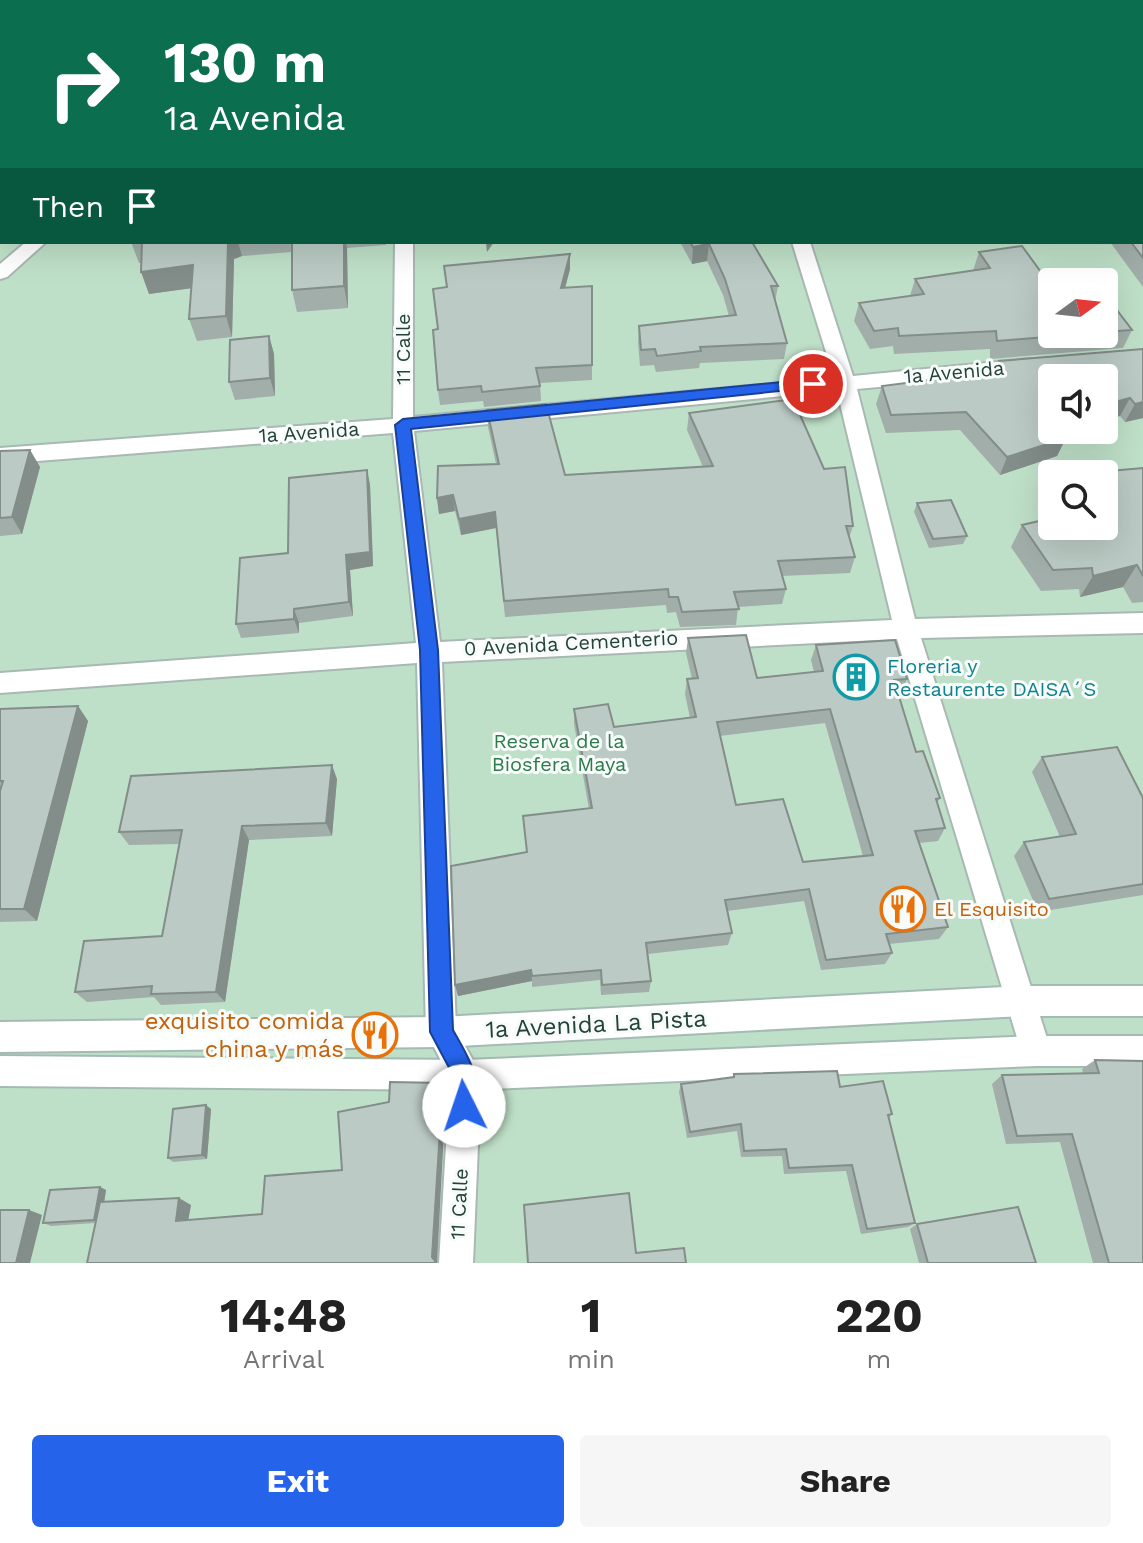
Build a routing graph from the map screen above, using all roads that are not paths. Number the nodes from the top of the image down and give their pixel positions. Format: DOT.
graph roads {
  1 [pos="35,244"];
  2 [pos="404,244"];
  3 [pos="802,244"];
  4 [pos="0,273"];
  5 [pos="1038,365"];
  6 [pos="845,381"];
  7 [pos="403,425"];
  8 [pos="0,456"];
  9 [pos="1143,623"];
  10 [pos="905,626"];
  11 [pos="429,650"];
  12 [pos="0,683"];
  13 [pos="1022,1001"];
  14 [pos="1143,1001"];
  15 [pos="441,1032"];
  16 [pos="0,1037"];
  17 [pos="1036,1051"];
  18 [pos="1143,1051"];
  19 [pos="0,1071"];
  20 [pos="466,1075"];
  21 [pos="456,1263"];
  1 -- 4 [label="street"];
  2 -- 7 [label="street, 11 Calle"];
  3 -- 6 [label="street"];
  5 -- 6 [label="street, 1a Avenida"];
  6 -- 7 [label="street, 1a Avenida"];
  6 -- 10 [label="street"];
  7 -- 8 [label="street, 1a Avenida"];
  7 -- 11 [label="street, 11 Calle"];
  9 -- 10 [label="street, 0 Avenida Cementerio"];
  10 -- 11 [label="street, 0 Avenida Cementerio"];
  10 -- 13 [label="street"];
  11 -- 12 [label="street, 0 Avenida Cementerio"];
  11 -- 15 [label="street, 11 Calle"];
  13 -- 14 [label="street, 1a Avenida La Pista"];
  13 -- 15 [label="street, 1a Avenida La Pista"];
  13 -- 17 [label="street"];
  15 -- 16 [label="street, 1a Avenida La Pista"];
  15 -- 20 [label="street, 11 Calle"];
  17 -- 18 [label="street"];
  17 -- 20 [label="street"];
  19 -- 20 [label="street"];
  20 -- 21 [label="street, 11 Calle"];
}
